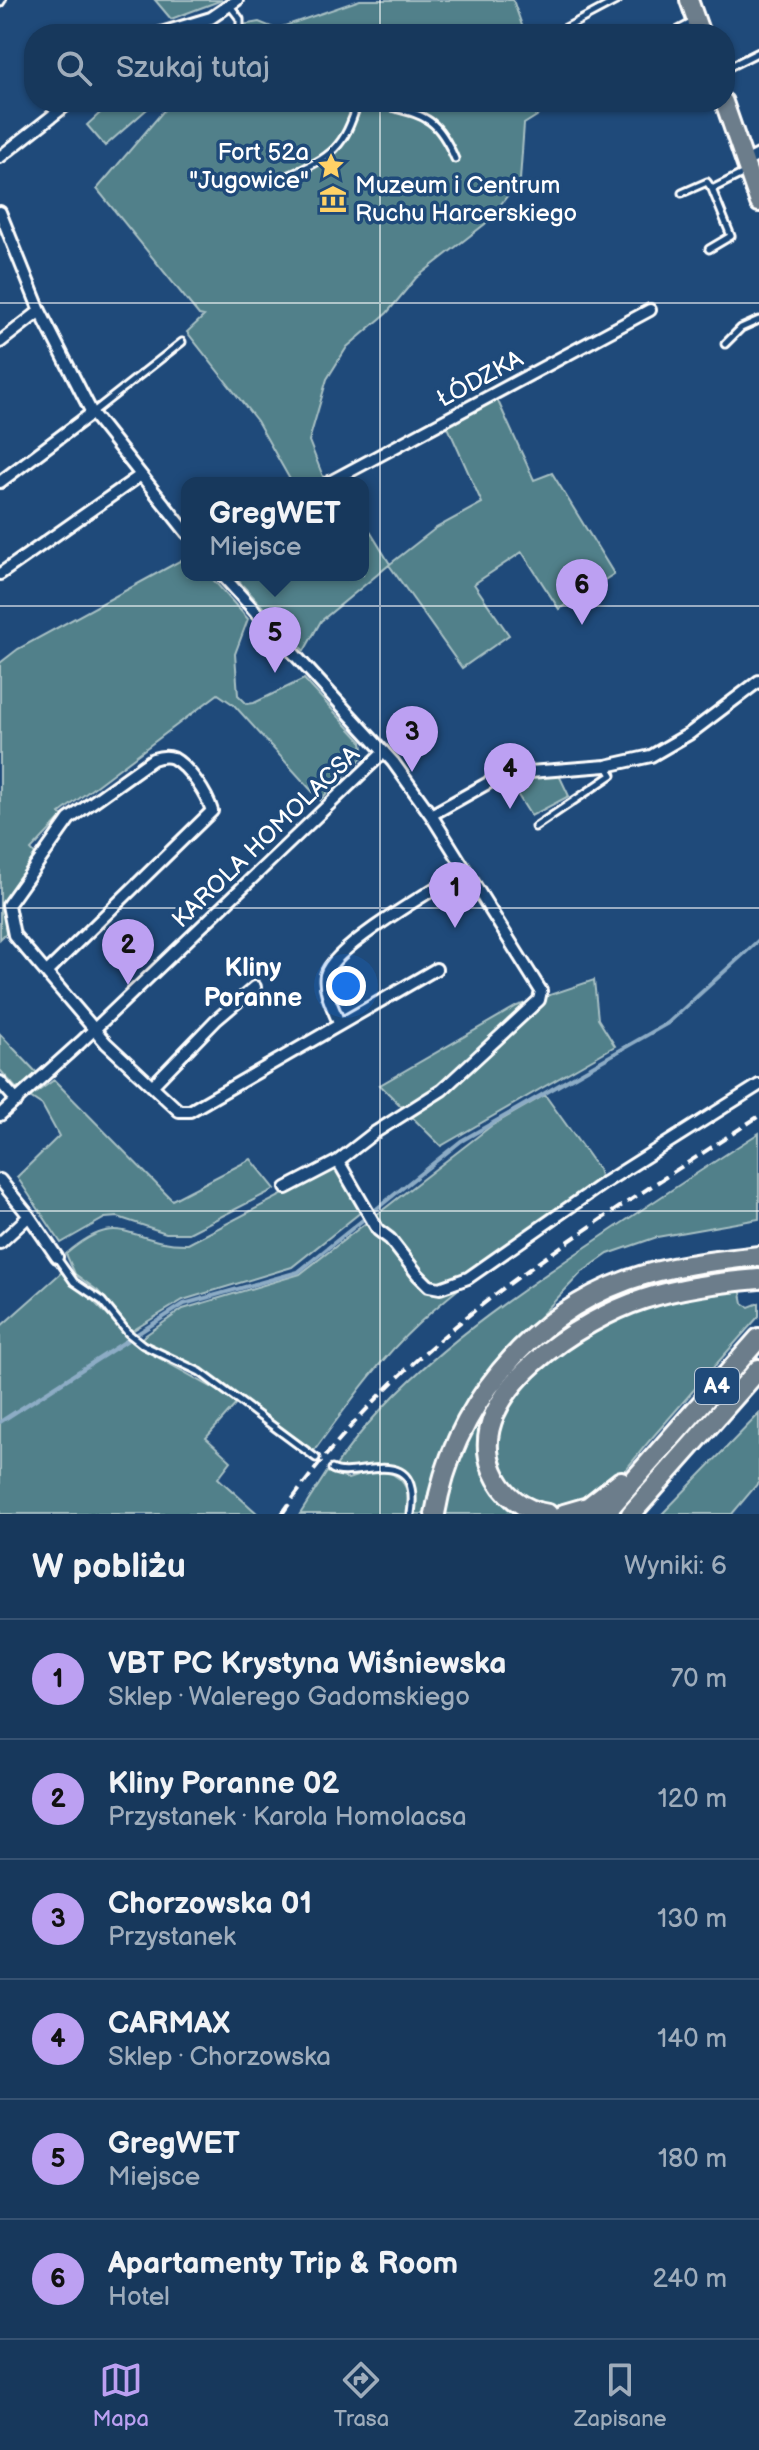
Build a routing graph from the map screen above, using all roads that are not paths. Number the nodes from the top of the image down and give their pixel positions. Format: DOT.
graph roads {
  1 [pos="618,0"];
  2 [pos="689,0"];
  3 [pos="234,3"];
  4 [pos="191,24"];
  5 [pos="240,24"];
  6 [pos="573,24"];
  7 [pos="698,24"];
  8 [pos="759,52"];
  9 [pos="735,64"];
  10 [pos="59,112"];
  11 [pos="356,112"];
  12 [pos="407,112"];
  13 [pos="728,112"];
  14 [pos="0,157"];
  15 [pos="455,159"];
  16 [pos="751,162"];
  17 [pos="288,176"];
  18 [pos="712,189"];
  19 [pos="682,193"];
  20 [pos="759,203"];
  21 [pos="0,212"];
  22 [pos="709,249"];
  23 [pos="650,310"];
  24 [pos="40,311"];
  25 [pos="759,320"];
  26 [pos="0,342"];
  27 [pos="182,342"];
  28 [pos="725,344"];
  29 [pos="92,413"];
  30 [pos="141,475"];
  31 [pos="339,477"];
  32 [pos="0,482"];
  33 [pos="181,525"];
  34 [pos="0,574"];
  35 [pos="227,581"];
  36 [pos="759,681"];
  37 [pos="384,752"];
  38 [pos="606,766"];
  39 [pos="431,815"];
  40 [pos="535,827"];
  41 [pos="465,870"];
  42 [pos="436,969"];
  43 [pos="48,971"];
  44 [pos="255,987"];
  45 [pos="339,1023"];
  46 [pos="94,1030"];
  47 [pos="0,1082"];
  48 [pos="759,1085"];
  49 [pos="152,1086"];
  50 [pos="17,1101"];
  51 [pos="0,1115"];
  52 [pos="338,1161"];
  53 [pos="0,1180"];
  54 [pos="286,1188"];
  55 [pos="29,1216"];
  56 [pos="0,1243"];
  57 [pos="759,1256"];
  58 [pos="57,1257"];
  59 [pos="756,1280"];
  60 [pos="759,1338"];
  61 [pos="759,1369"];
  62 [pos="759,1389"];
  63 [pos="674,1434"];
  64 [pos="699,1437"];
  65 [pos="316,1458"];
  66 [pos="332,1469"];
  67 [pos="411,1514"];
  68 [pos="435,1514"];
  69 [pos="548,1514"];
  70 [pos="564,1514"];
  71 [pos="604,1514"];
  72 [pos="631,1514"];
  1 -- 6 [label="lane"];
  2 -- 7 [label="main road"];
  3 -- 4 [label="street"];
  3 -- 5 [label="lane"];
  8 -- 9 [label="lane"];
  10 -- 14 [label="street"];
  11 -- 17 [label="lane"];
  12 -- 15 [label="lane"];
  13 -- 16 [label="main road"];
  16 -- 18 [label="lane"];
  16 -- 20 [label="main road"];
  18 -- 19 [label="lane"];
  18 -- 22 [label="lane"];
  21 -- 24 [label="street"];
  23 -- 31 [label="street, ŁÓDZKA"];
  24 -- 26 [label="street"];
  24 -- 29 [label="street"];
  25 -- 28 [label="lane"];
  27 -- 29 [label="lane"];
  29 -- 30 [label="street"];
  29 -- 32 [label="street"];
  30 -- 33 [label="street"];
  30 -- 34 [label="street"];
  35 -- 37 [label="street"];
  36 -- 38 [label="street"];
  37 -- 39 [label="street"];
  37 -- 46 [label="street, KAROLA HOMOLACSA"];
  38 -- 39 [label="street"];
  38 -- 40 [label="lane"];
  39 -- 41 [label="street"];
  41 -- 45 [label="street"];
  41 -- 52 [label="street"];
  42 -- 45 [label="street"];
  43 -- 43 [label="street"];
  43 -- 46 [label="street"];
  44 -- 49 [label="street"];
  45 -- 49 [label="street"];
  46 -- 49 [label="street"];
  46 -- 50 [label="street, KAROLA HOMOLACSA"];
  47 -- 50 [label="street"];
  48 -- 52 [label="street"];
  50 -- 51 [label="street, KAROLA HOMOLACSA"];
  52 -- 54 [label="street"];
  53 -- 55 [label="street"];
  55 -- 56 [label="street"];
  55 -- 58 [label="street"];
  57 -- 68 [label="highway"];
  58 -- 65 [label="lane"];
  59 -- 69 [label="highway"];
  60 -- 63 [label="highway, A4"];
  61 -- 64 [label="highway, A4"];
  62 -- 64 [label="highway"];
  63 -- 70 [label="highway"];
  63 -- 71 [label="highway, A4"];
  64 -- 72 [label="highway, A4"];
  66 -- 67 [label="lane"];
}
